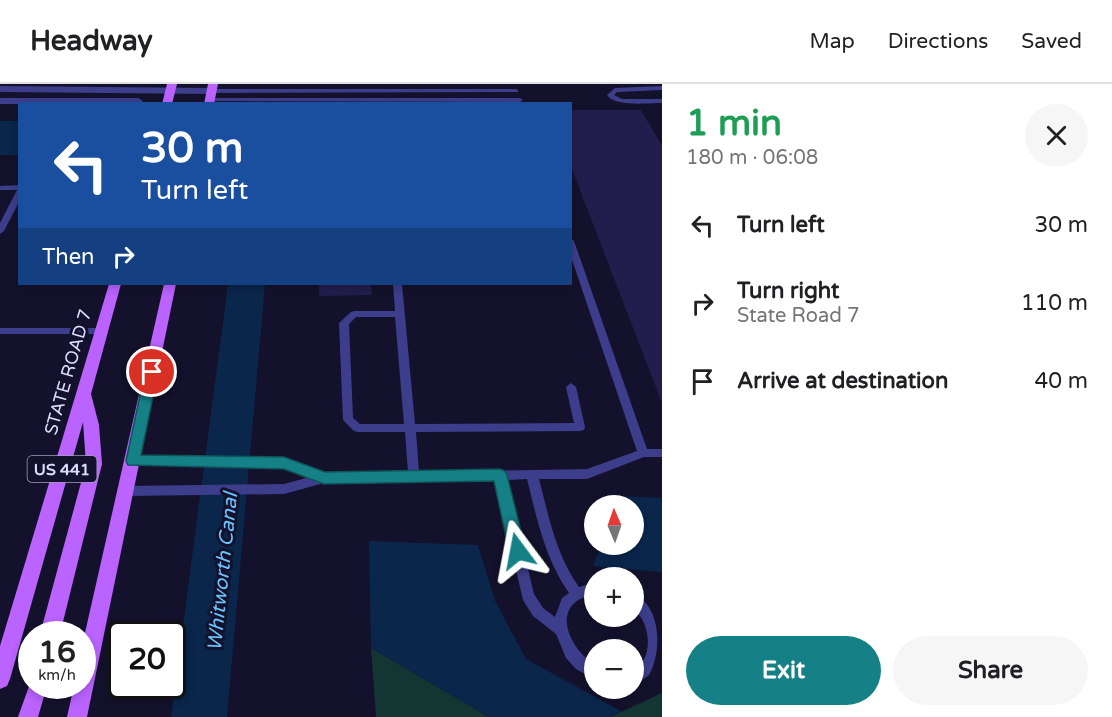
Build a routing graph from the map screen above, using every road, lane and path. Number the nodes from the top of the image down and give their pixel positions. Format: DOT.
graph roads {
  1 [pos="336,84"];
  2 [pos="448,88"];
  3 [pos="515,88"];
  4 [pos="662,88"];
  5 [pos="0,90"];
  6 [pos="331,91"];
  7 [pos="169,95"];
  8 [pos="210,95"];
  9 [pos="0,101"];
  10 [pos="662,101"];
  11 [pos="452,102"];
  12 [pos="520,102"];
  13 [pos="0,188"];
  14 [pos="18,189"];
  15 [pos="18,193"];
  16 [pos="0,231"];
  17 [pos="572,247"];
  18 [pos="115,285"];
  19 [pos="170,285"];
  20 [pos="398,285"];
  21 [pos="400,314"];
  22 [pos="0,331"];
  23 [pos="101,331"];
  24 [pos="570,387"];
  25 [pos="84,394"];
  26 [pos="410,429"];
  27 [pos="643,453"];
  28 [pos="662,453"];
  29 [pos="133,461"];
  30 [pos="500,475"];
  31 [pos="532,475"];
  32 [pos="414,476"];
  33 [pos="324,478"];
  34 [pos="126,491"];
  35 [pos="584,592"];
  36 [pos="577,594"];
  37 [pos="644,610"];
  38 [pos="53,621"];
  39 [pos="560,629"];
  40 [pos="661,637"];
  41 [pos="584,665"];
  42 [pos="644,672"];
  43 [pos="0,679"];
  44 [pos="33,699"];
  45 [pos="28,717"];
  46 [pos="77,717"];
  1 -- 6 [label="lane"];
  2 -- 3 [label="lane"];
  2 -- 6 [label="lane"];
  2 -- 11 [label="lane"];
  3 -- 12 [label="lane"];
  4 -- 10 [label="lane"];
  5 -- 7 [label="street"];
  6 -- 8 [label="lane"];
  7 -- 8 [label="street"];
  7 -- 9 [label="street"];
  8 -- 11 [label="lane"];
  11 -- 12 [label="lane"];
  13 -- 14 [label="lane"];
  15 -- 16 [label="lane"];
  17 -- 27 [label="lane"];
  18 -- 23 [label="main road, STATE ROAD 7 / US 441"];
  19 -- 29 [label="main road"];
  20 -- 21 [label="lane"];
  21 -- 26 [label="lane"];
  21 -- 26 [label="lane"];
  22 -- 23 [label="lane"];
  23 -- 25 [label="main road, STATE ROAD 7 / US 441"];
  24 -- 26 [label="lane"];
  25 -- 38 [label="main road"];
  25 -- 43 [label="main road, STATE ROAD 7 / US 441"];
  26 -- 32 [label="lane"];
  27 -- 28 [label="lane"];
  27 -- 31 [label="lane"];
  29 -- 33 [label="lane"];
  29 -- 34 [label="main road"];
  30 -- 31 [label="lane"];
  30 -- 32 [label="lane"];
  30 -- 39 [label="lane"];
  31 -- 36 [label="lane"];
  32 -- 33 [label="lane"];
  33 -- 34 [label="lane"];
  34 -- 46 [label="main road"];
  35 -- 36 [label="lane"];
  36 -- 39 [label="lane"];
  37 -- 40 [label="lane"];
  39 -- 41 [label="lane"];
  40 -- 42 [label="lane"];
  44 -- 45 [label="main road"];
}
